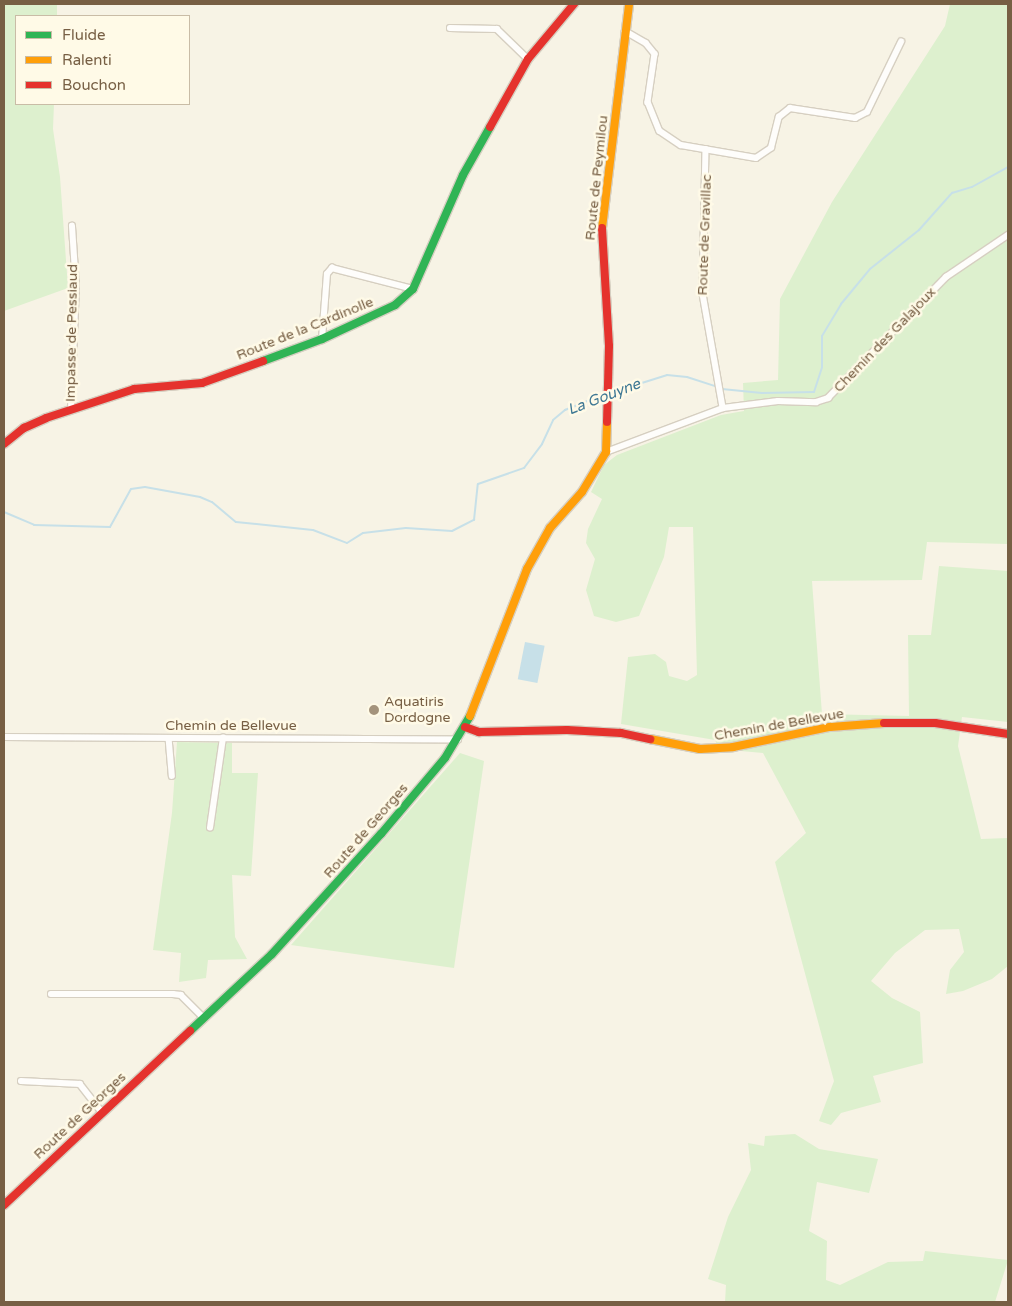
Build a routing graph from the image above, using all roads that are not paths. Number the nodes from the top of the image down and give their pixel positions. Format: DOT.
graph roads {
  1 [pos="574,4"];
  2 [pos="629,4"];
  3 [pos="450,28"];
  4 [pos="626,31"];
  5 [pos="901,42"];
  6 [pos="528,59"];
  7 [pos="706,149"];
  8 [pos="72,226"];
  9 [pos="1008,234"];
  10 [pos="413,288"];
  11 [pos="322,339"];
  12 [pos="609,386"];
  13 [pos="723,408"];
  14 [pos="71,409"];
  15 [pos="4,444"];
  16 [pos="606,452"];
  17 [pos="465,727"];
  18 [pos="1008,734"];
  19 [pos="4,736"];
  20 [pos="169,738"];
  21 [pos="223,738"];
  22 [pos="458,739"];
  23 [pos="172,776"];
  24 [pos="210,828"];
  25 [pos="50,994"];
  26 [pos="203,1018"];
  27 [pos="21,1081"];
  28 [pos="102,1112"];
  29 [pos="4,1205"];
  1 -- 6 [label="street, Route de la Cardinolle"];
  2 -- 4 [label="street, Route de Peymilou"];
  3 -- 6 [label="street"];
  4 -- 7 [label="street"];
  4 -- 12 [label="street, Route de Peymilou"];
  5 -- 7 [label="street"];
  6 -- 10 [label="street, Route de la Cardinolle"];
  7 -- 13 [label="street, Route de Gravillac"];
  8 -- 14 [label="street, Impasse de Pessiaud"];
  9 -- 13 [label="street, Chemin des Galajoux"];
  10 -- 11 [label="street, Route de la Cardinolle"];
  10 -- 11 [label="street"];
  11 -- 14 [label="street, Route de la Cardinolle"];
  12 -- 16 [label="street, Route de Georges"];
  13 -- 16 [label="street, Chemin des Galajoux"];
  14 -- 15 [label="street, Route de la Cardinolle"];
  16 -- 17 [label="street, Route de Georges"];
  17 -- 18 [label="street, Chemin de Bellevue"];
  17 -- 22 [label="street, Route de Georges"];
  19 -- 20 [label="street, Chemin de Bellevue"];
  20 -- 21 [label="street, Chemin de Bellevue"];
  20 -- 23 [label="street"];
  21 -- 22 [label="street, Chemin de Bellevue"];
  21 -- 24 [label="street"];
  22 -- 26 [label="street, Route de Georges"];
  25 -- 26 [label="street"];
  26 -- 28 [label="street, Route de Georges"];
  27 -- 28 [label="street"];
  28 -- 29 [label="street, Route de Georges"];
}
